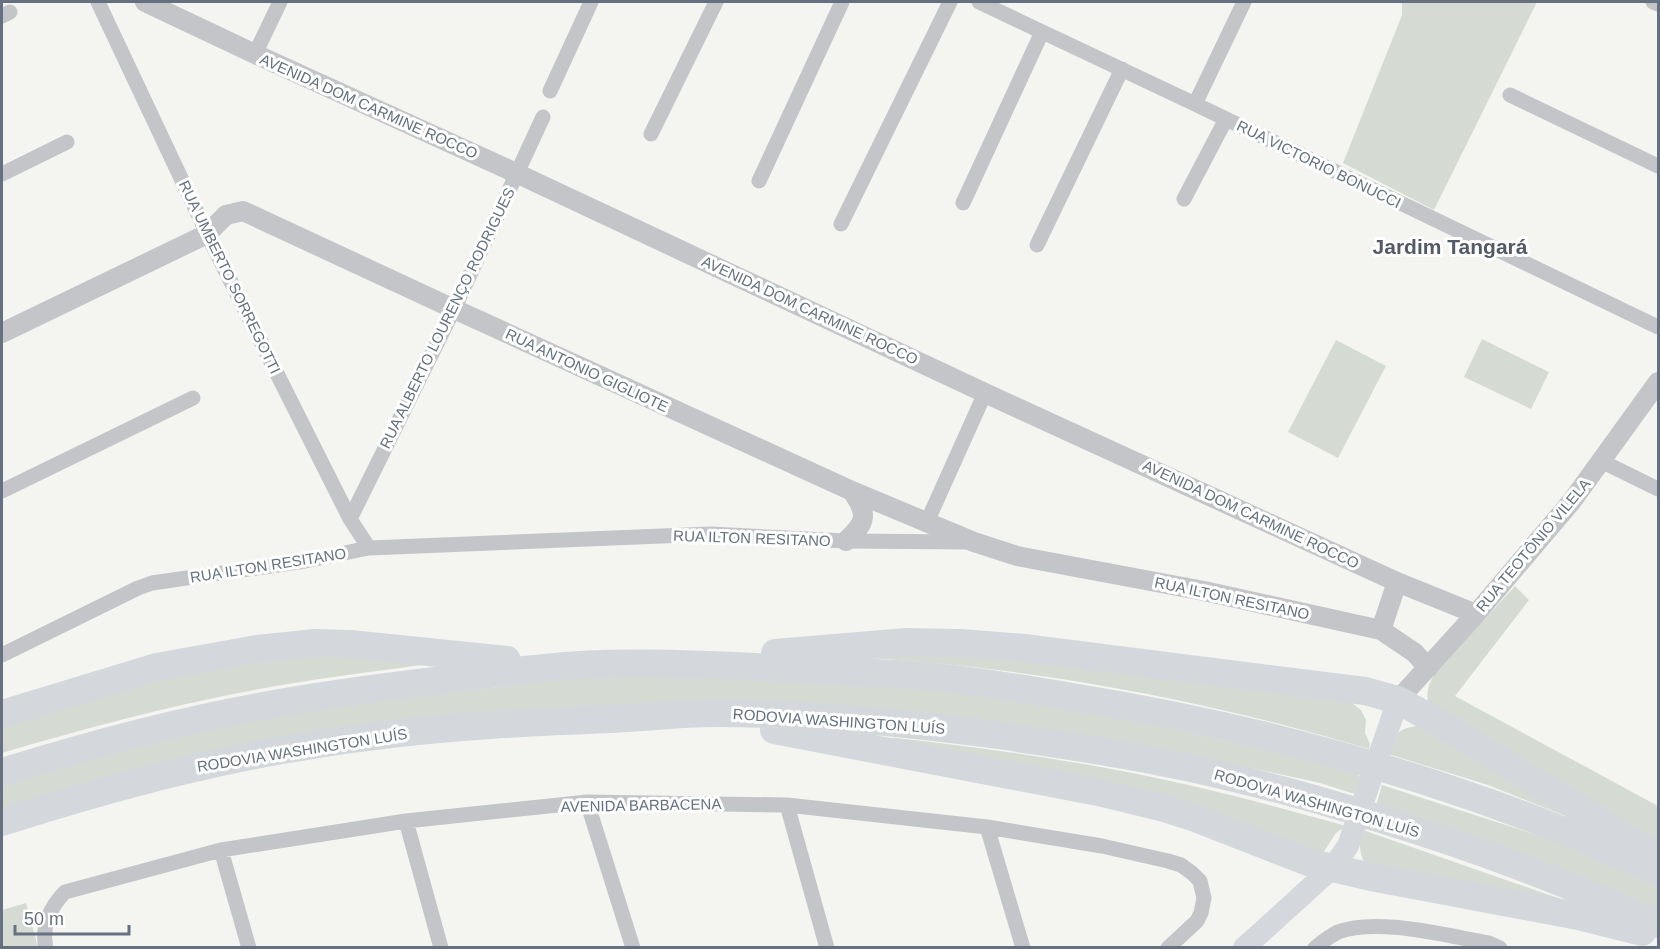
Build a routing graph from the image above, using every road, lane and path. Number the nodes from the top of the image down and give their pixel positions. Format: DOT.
graph roads {
  1 [pos="98,2"];
  2 [pos="145,2"];
  3 [pos="280,2"];
  4 [pos="591,2"];
  5 [pos="716,2"];
  6 [pos="843,2"];
  7 [pos="950,2"];
  8 [pos="979,2"];
  9 [pos="1244,2"];
  10 [pos="1653,2"];
  11 [pos="1659,4"];
  12 [pos="1042,32"];
  13 [pos="255,54"];
  14 [pos="1122,69"];
  15 [pos="550,91"];
  16 [pos="1510,95"];
  17 [pos="1195,104"];
  18 [pos="543,117"];
  19 [pos="1226,119"];
  20 [pos="651,134"];
  21 [pos="67,142"];
  22 [pos="1659,166"];
  23 [pos="516,173"];
  24 [pos="2,174"];
  25 [pos="759,181"];
  26 [pos="1184,199"];
  27 [pos="963,203"];
  28 [pos="841,224"];
  29 [pos="207,234"];
  30 [pos="1037,245"];
  31 [pos="454,309"];
  32 [pos="1659,327"];
  33 [pos="2,333"];
  34 [pos="1659,382"];
  35 [pos="985,393"];
  36 [pos="193,398"];
  37 [pos="1601,461"];
  38 [pos="1659,489"];
  39 [pos="2,491"];
  40 [pos="852,491"];
  41 [pos="350,519"];
  42 [pos="927,522"];
  43 [pos="846,541"];
  44 [pos="974,542"];
  45 [pos="369,549"];
  46 [pos="1398,582"];
  47 [pos="1476,614"];
  48 [pos="1381,630"];
  49 [pos="2,655"];
  50 [pos="672,664"];
  51 [pos="578,665"];
  52 [pos="1428,668"];
  53 [pos="1398,700"];
  54 [pos="2,714"];
  55 [pos="635,718"];
  56 [pos="2,772"];
  57 [pos="587,802"];
  58 [pos="787,805"];
  59 [pos="406,821"];
  60 [pos="2,822"];
  61 [pos="987,827"];
  62 [pos="221,850"];
  63 [pos="1659,856"];
  64 [pos="1332,868"];
  65 [pos="1659,872"];
  66 [pos="1659,924"];
  67 [pos="1659,937"];
  68 [pos="46,948"];
  69 [pos="249,948"];
  70 [pos="441,948"];
  71 [pos="633,948"];
  72 [pos="826,948"];
  73 [pos="1023,948"];
  74 [pos="1168,948"];
  75 [pos="1244,948"];
  76 [pos="1315,948"];
  77 [pos="1500,948"];
  1 -- 29 [label="street, RUA UMBERTO SORREGOTTI"];
  2 -- 13 [label="street, AVENIDA DOM CARMINE ROCCO"];
  3 -- 13 [label="street"];
  4 -- 15 [label="street"];
  5 -- 20 [label="street"];
  6 -- 25 [label="street"];
  7 -- 28 [label="street"];
  8 -- 12 [label="street, RUA VICTORIO BONUCCI"];
  9 -- 17 [label="street"];
  10 -- 11 [label="street"];
  12 -- 14 [label="street, RUA VICTORIO BONUCCI"];
  12 -- 27 [label="street"];
  13 -- 23 [label="street, AVENIDA DOM CARMINE ROCCO"];
  14 -- 17 [label="street, RUA VICTORIO BONUCCI"];
  14 -- 30 [label="street"];
  16 -- 22 [label="street"];
  17 -- 19 [label="street, RUA VICTORIO BONUCCI"];
  18 -- 23 [label="street, RUA ALBERTO LOURENÇO RODRIGUES"];
  19 -- 26 [label="street"];
  19 -- 32 [label="street, RUA VICTORIO BONUCCI"];
  21 -- 24 [label="street"];
  23 -- 31 [label="street, RUA ALBERTO LOURENÇO RODRIGUES"];
  23 -- 35 [label="street, AVENIDA DOM CARMINE ROCCO"];
  29 -- 31 [label="street, RUA ANTONIO GIGLIOTE"];
  29 -- 33 [label="street, RUA ANTONIO GIGLIOTE"];
  29 -- 41 [label="street, RUA UMBERTO SORREGOTTI"];
  31 -- 40 [label="street, RUA ANTONIO GIGLIOTE"];
  31 -- 41 [label="street, RUA ALBERTO LOURENÇO RODRIGUES"];
  34 -- 37 [label="street, RUA TEOTÔNIO VILELA"];
  35 -- 42 [label="street"];
  35 -- 46 [label="street, AVENIDA DOM CARMINE ROCCO"];
  36 -- 39 [label="street"];
  37 -- 38 [label="street"];
  37 -- 47 [label="street, RUA TEOTÔNIO VILELA"];
  40 -- 42 [label="street, RUA ANTONIO GIGLIOTE"];
  40 -- 43 [label="street"];
  41 -- 45 [label="street, RUA UMBERTO SORREGOTTI"];
  42 -- 44 [label="street, RUA ANTONIO GIGLIOTE"];
  43 -- 44 [label="street, RUA ILTON RESITANO"];
  43 -- 45 [label="street, RUA ILTON RESITANO"];
  44 -- 48 [label="street, RUA ILTON RESITANO"];
  45 -- 49 [label="street, RUA ILTON RESITANO"];
  46 -- 47 [label="street, AVENIDA DOM CARMINE ROCCO"];
  46 -- 48 [label="street"];
  47 -- 52 [label="street, RUA TEOTÔNIO VILELA"];
  48 -- 52 [label="street, RUA ILTON RESITANO"];
  50 -- 51 [label="highway"];
  50 -- 53 [label="highway"];
  50 -- 65 [label="highway"];
  51 -- 54 [label="highway"];
  51 -- 56 [label="highway"];
  52 -- 53 [label="street, RUA TEOTÔNIO VILELA"];
  53 -- 63 [label="highway"];
  53 -- 64 [label="main road"];
  55 -- 60 [label="highway, RODOVIA WASHINGTON LUÍS"];
  55 -- 64 [label="highway"];
  55 -- 66 [label="highway, RODOVIA WASHINGTON LUÍS"];
  57 -- 58 [label="street, AVENIDA BARBACENA"];
  57 -- 59 [label="street, AVENIDA BARBACENA"];
  57 -- 71 [label="street"];
  58 -- 61 [label="street, AVENIDA BARBACENA"];
  58 -- 72 [label="street"];
  59 -- 62 [label="street, AVENIDA BARBACENA"];
  59 -- 70 [label="street"];
  61 -- 73 [label="street"];
  61 -- 74 [label="street, AVENIDA BARBACENA"];
  62 -- 68 [label="street, AVENIDA BARBACENA"];
  62 -- 69 [label="street"];
  64 -- 67 [label="highway"];
  64 -- 75 [label="main road"];
  76 -- 77 [label="street"];
}
